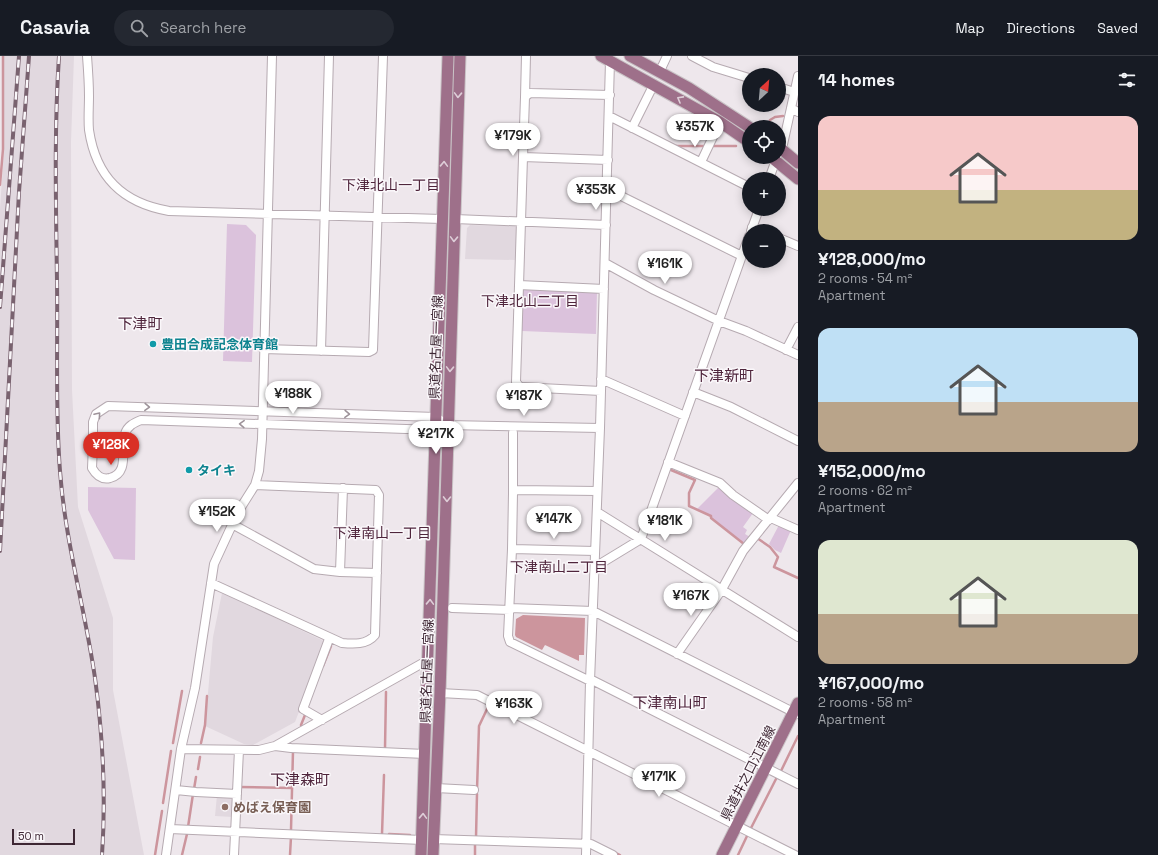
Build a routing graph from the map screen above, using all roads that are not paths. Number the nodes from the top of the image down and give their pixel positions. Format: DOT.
graph roads {
  1 [pos="87,56"];
  2 [pos="272,56"];
  3 [pos="329,56"];
  4 [pos="383,56"];
  5 [pos="448,56"];
  6 [pos="460,56"];
  7 [pos="526,56"];
  8 [pos="630,56"];
  9 [pos="667,56"];
  10 [pos="692,56"];
  11 [pos="606,58"];
  12 [pos="660,71"];
  13 [pos="742,76"];
  14 [pos="798,76"];
  15 [pos="654,84"];
  16 [pos="786,89"];
  17 [pos="794,92"];
  18 [pos="610,95"];
  19 [pos="525,97"];
  20 [pos="794,110"];
  21 [pos="609,116"];
  22 [pos="720,122"];
  23 [pos="742,122"];
  24 [pos="632,128"];
  25 [pos="786,131"];
  26 [pos="742,137"];
  27 [pos="523,157"];
  28 [pos="786,158"];
  29 [pos="608,160"];
  30 [pos="700,162"];
  31 [pos="798,163"];
  32 [pos="785,164"];
  33 [pos="798,179"];
  34 [pos="742,183"];
  35 [pos="607,189"];
  36 [pos="268,214"];
  37 [pos="325,216"];
  38 [pos="378,218"];
  39 [pos="442,219"];
  40 [pos="454,219"];
  41 [pos="521,222"];
  42 [pos="606,225"];
  43 [pos="786,241"];
  44 [pos="798,246"];
  45 [pos="742,256"];
  46 [pos="605,263"];
  47 [pos="519,286"];
  48 [pos="604,288"];
  49 [pos="719,321"];
  50 [pos="798,327"];
  51 [pos="263,349"];
  52 [pos="321,350"];
  53 [pos="786,350"];
  54 [pos="798,355"];
  55 [pos="601,379"];
  56 [pos="601,390"];
  57 [pos="694,392"];
  58 [pos="262,411"];
  59 [pos="685,416"];
  60 [pos="436,417"];
  61 [pos="262,424"];
  62 [pos="448,425"];
  63 [pos="600,428"];
  64 [pos="435,430"];
  65 [pos="514,433"];
  66 [pos="798,441"];
  67 [pos="668,462"];
  68 [pos="798,483"];
  69 [pos="255,485"];
  70 [pos="343,488"];
  71 [pos="597,491"];
  72 [pos="513,493"];
  73 [pos="597,512"];
  74 [pos="770,519"];
  75 [pos="232,524"];
  76 [pos="798,530"];
  77 [pos="641,539"];
  78 [pos="512,549"];
  79 [pos="595,551"];
  80 [pos="595,567"];
  81 [pos="340,572"];
  82 [pos="377,573"];
  83 [pos="211,583"];
  84 [pos="722,591"];
  85 [pos="452,608"];
  86 [pos="510,609"];
  87 [pos="593,611"];
  88 [pos="798,638"];
  89 [pos="329,639"];
  90 [pos="678,654"];
  91 [pos="428,660"];
  92 [pos="590,680"];
  93 [pos="440,693"];
  94 [pos="797,710"];
  95 [pos="322,720"];
  96 [pos="275,746"];
  97 [pos="181,749"];
  98 [pos="239,750"];
  99 [pos="589,752"];
  100 [pos="425,754"];
  101 [pos="766,768"];
  102 [pos="798,784"];
  103 [pos="436,788"];
  104 [pos="176,790"];
  105 [pos="474,790"];
  106 [pos="237,794"];
  107 [pos="737,825"];
  108 [pos="170,830"];
  109 [pos="235,832"];
  110 [pos="433,839"];
  111 [pos="422,840"];
  112 [pos="587,844"];
  113 [pos="166,855"];
  114 [pos="234,855"];
  115 [pos="421,855"];
  116 [pos="433,855"];
  117 [pos="586,855"];
  118 [pos="613,855"];
  119 [pos="722,855"];
  120 [pos="795,855"];
  1 -- 36 [label="street"];
  2 -- 36 [label="street"];
  3 -- 37 [label="street"];
  4 -- 38 [label="street"];
  39 -- 5 [label="main road, 県道名古屋一宮線, one-way"];
  6 -- 40 [label="main road, 県道名古屋一宮線, one-way"];
  7 -- 19 [label="street"];
  8 -- 12 [label="main road"];
  9 -- 12 [label="street"];
  10 -- 13 [label="street"];
  11 -- 15 [label="main road"];
  11 -- 18 [label="street"];
  12 -- 23 [label="main road"];
  14 -- 17 [label="street"];
  22 -- 15 [label="main road, one-way"];
  15 -- 24 [label="street"];
  16 -- 17 [label="street"];
  17 -- 20 [label="street"];
  18 -- 19 [label="street"];
  18 -- 21 [label="street"];
  19 -- 27 [label="street"];
  20 -- 25 [label="street"];
  21 -- 24 [label="street"];
  21 -- 29 [label="street"];
  22 -- 26 [label="main road"];
  22 -- 30 [label="street"];
  24 -- 30 [label="street"];
  27 -- 29 [label="street"];
  27 -- 41 [label="street"];
  28 -- 31 [label="main road"];
  29 -- 35 [label="street"];
  30 -- 34 [label="street"];
  32 -- 33 [label="main road"];
  35 -- 42 [label="street"];
  35 -- 45 [label="street"];
  36 -- 37 [label="street"];
  36 -- 51 [label="street"];
  37 -- 38 [label="street"];
  37 -- 52 [label="street"];
  38 -- 39 [label="street"];
  38 -- 52 [label="street"];
  39 -- 60 [label="main road, 県道名古屋一宮線"];
  40 -- 41 [label="street"];
  40 -- 62 [label="main road, 県道名古屋一宮線, one-way"];
  41 -- 42 [label="street"];
  41 -- 47 [label="street"];
  42 -- 46 [label="street"];
  43 -- 44 [label="street"];
  45 -- 49 [label="street"];
  46 -- 48 [label="street"];
  46 -- 49 [label="street"];
  47 -- 48 [label="street"];
  47 -- 56 [label="street"];
  48 -- 55 [label="street"];
  49 -- 53 [label="street"];
  49 -- 57 [label="street"];
  50 -- 53 [label="street"];
  51 -- 52 [label="street"];
  51 -- 58 [label="street"];
  53 -- 54 [label="street"];
  55 -- 56 [label="street"];
  55 -- 59 [label="street"];
  56 -- 63 [label="street"];
  57 -- 59 [label="street"];
  57 -- 66 [label="street"];
  58 -- 60 [label="street, one-way"];
  58 -- 61 [label="street"];
  61 -- 58 [label="street, one-way"];
  59 -- 67 [label="street"];
  60 -- 62 [label="street"];
  60 -- 64 [label="main road, 県道名古屋一宮線"];
  61 -- 64 [label="street"];
  61 -- 69 [label="street"];
  62 -- 63 [label="street"];
  62 -- 64 [label="street"];
  62 -- 93 [label="main road, 県道名古屋一宮線, one-way"];
  63 -- 71 [label="street"];
  91 -- 64 [label="main road, 県道名古屋一宮線, one-way"];
  65 -- 72 [label="street"];
  67 -- 74 [label="street"];
  67 -- 77 [label="street"];
  68 -- 74 [label="street"];
  69 -- 70 [label="street"];
  69 -- 75 [label="street"];
  70 -- 81 [label="street"];
  70 -- 82 [label="street"];
  71 -- 72 [label="street"];
  71 -- 73 [label="street"];
  72 -- 78 [label="street"];
  73 -- 77 [label="street"];
  73 -- 79 [label="street"];
  74 -- 76 [label="street"];
  74 -- 84 [label="street"];
  75 -- 81 [label="street"];
  75 -- 83 [label="street"];
  77 -- 80 [label="street"];
  77 -- 84 [label="street"];
  78 -- 79 [label="street"];
  78 -- 86 [label="street"];
  79 -- 80 [label="street"];
  80 -- 87 [label="street"];
  81 -- 82 [label="street"];
  82 -- 89 [label="street"];
  83 -- 89 [label="street"];
  83 -- 97 [label="street"];
  84 -- 88 [label="street"];
  84 -- 90 [label="street"];
  85 -- 86 [label="street"];
  86 -- 87 [label="street"];
  86 -- 92 [label="street"];
  87 -- 90 [label="street"];
  87 -- 92 [label="street"];
  89 -- 95 [label="street"];
  90 -- 94 [label="street"];
  91 -- 95 [label="street"];
  91 -- 100 [label="main road, 県道名古屋一宮線"];
  92 -- 99 [label="street"];
  92 -- 101 [label="street"];
  93 -- 99 [label="street"];
  93 -- 103 [label="main road, 県道名古屋一宮線"];
  94 -- 101 [label="main road, 県道井之口江南線"];
  95 -- 96 [label="street"];
  96 -- 98 [label="street"];
  96 -- 100 [label="street"];
  97 -- 98 [label="street"];
  97 -- 104 [label="street"];
  98 -- 106 [label="street"];
  99 -- 107 [label="street"];
  99 -- 112 [label="street"];
  111 -- 100 [label="main road, 県道名古屋一宮線, one-way"];
  101 -- 102 [label="street"];
  101 -- 107 [label="main road, 県道井之口江南線"];
  103 -- 105 [label="street"];
  103 -- 110 [label="main road, 県道名古屋一宮線"];
  104 -- 106 [label="street"];
  104 -- 108 [label="street"];
  106 -- 109 [label="street"];
  107 -- 119 [label="main road, 県道井之口江南線"];
  107 -- 120 [label="street"];
  108 -- 109 [label="street"];
  108 -- 113 [label="street"];
  109 -- 111 [label="street"];
  109 -- 114 [label="street"];
  110 -- 112 [label="street"];
  110 -- 116 [label="main road, 県道名古屋一宮線"];
  111 -- 115 [label="main road, 県道名古屋一宮線"];
  112 -- 117 [label="street"];
  112 -- 118 [label="street"];
}
